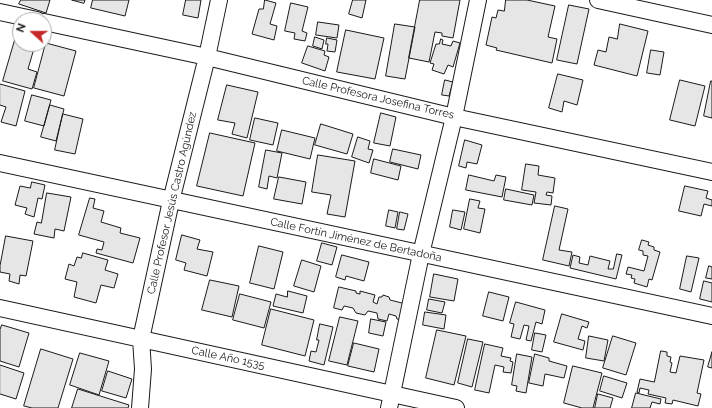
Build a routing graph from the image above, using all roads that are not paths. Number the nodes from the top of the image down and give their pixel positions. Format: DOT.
graph roads {
  1 [pos="219,0"];
  2 [pos="478,0"];
  3 [pos="598,0"];
  4 [pos="0,12"];
  5 [pos="12,15"];
  6 [pos="52,24"];
  7 [pos="712,25"];
  8 [pos="207,58"];
  9 [pos="454,117"];
  10 [pos="0,163"];
  11 [pos="712,172"];
  12 [pos="171,201"];
  13 [pos="421,254"];
  14 [pos="0,308"];
  15 [pos="712,316"];
  16 [pos="141,339"];
  17 [pos="391,401"];
  18 [pos="140,408"];
  19 [pos="456,408"];
  1 -- 8 [label="street, Calle Profesor Jesús Castro Agúndez"];
  2 -- 9 [label="street"];
  3 -- 7 [label="street"];
  4 -- 5 [label="street"];
  6 -- 8 [label="street, Calle Profesora Josefina Torres"];
  8 -- 9 [label="street, Calle Profesora Josefina Torres"];
  8 -- 12 [label="street, Calle Profesor Jesús Castro Agúndez"];
  9 -- 11 [label="street, Calle Profesora Josefina Torres"];
  9 -- 13 [label="street"];
  10 -- 12 [label="street, Calle Fortín Jiménez de Bertadoña"];
  12 -- 13 [label="street, Calle Fortín Jiménez de Bertadoña"];
  12 -- 16 [label="street, Calle Profesor Jesús Castro Agúndez"];
  13 -- 15 [label="street, Calle Fortín Jiménez de Bertadoña"];
  13 -- 17 [label="street"];
  14 -- 16 [label="street, Calle Año 1535"];
  16 -- 17 [label="street, Calle Año 1535"];
  16 -- 18 [label="street, Calle Profesor Jesús Castro Agúndez"];
  17 -- 19 [label="street, Calle Año 1535"];
}
